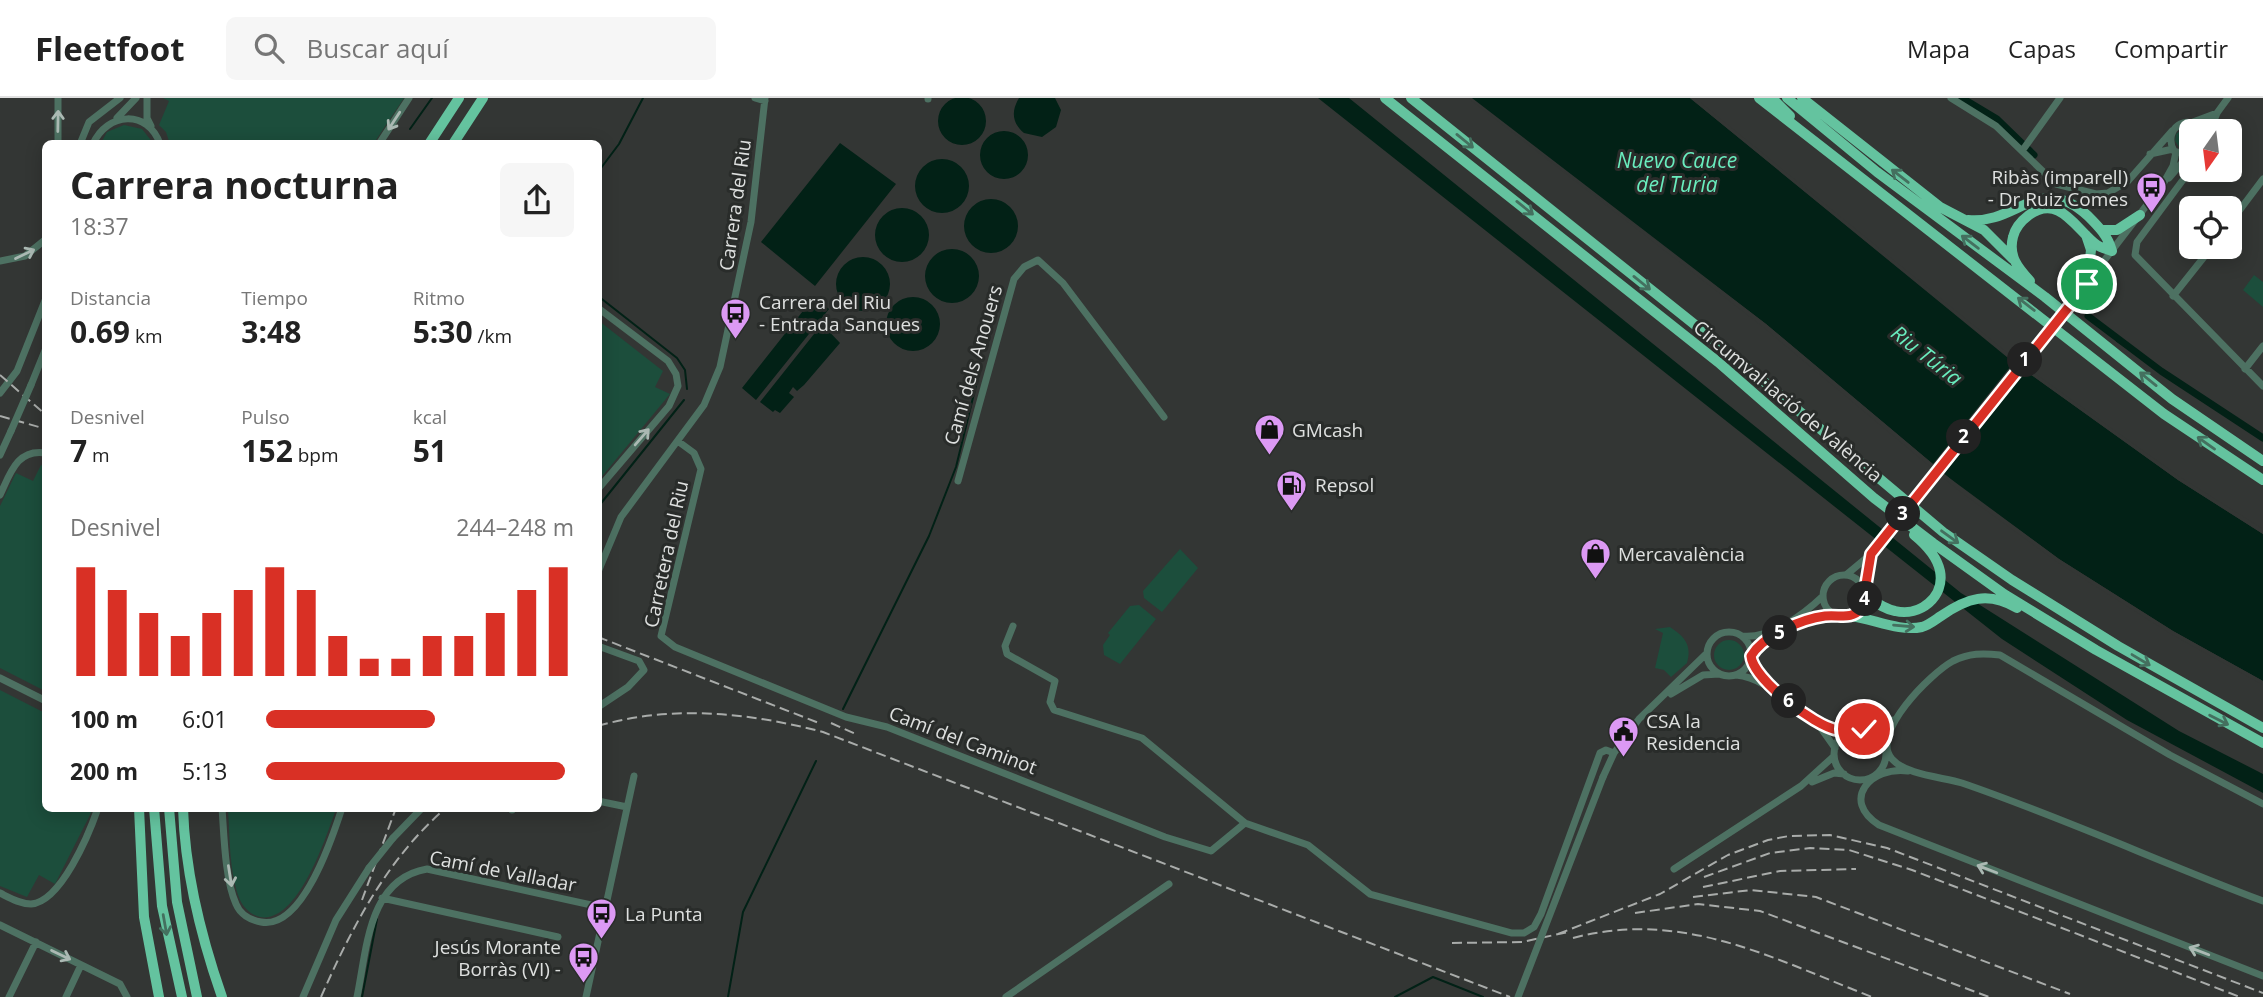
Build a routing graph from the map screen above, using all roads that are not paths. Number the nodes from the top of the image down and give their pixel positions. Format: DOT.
graph roads {
  1 [pos="58,98"];
  2 [pos="120,98"];
  3 [pos="136,98"];
  4 [pos="147,98"];
  5 [pos="409,98"];
  6 [pos="459,98"];
  7 [pos="483,98"];
  8 [pos="755,98"];
  9 [pos="1385,98"];
  10 [pos="1393,98"];
  11 [pos="1411,98"];
  12 [pos="1759,98"];
  13 [pos="1772,98"];
  14 [pos="1787,98"];
  15 [pos="1802,98"];
  16 [pos="1951,98"];
  17 [pos="2060,98"];
  18 [pos="2228,98"];
  19 [pos="765,100"];
  20 [pos="2217,113"];
  21 [pos="2201,119"];
  22 [pos="2215,119"];
  23 [pos="111,122"];
  24 [pos="2179,125"];
  25 [pos="153,130"];
  26 [pos="2172,131"];
  27 [pos="58,140"];
  28 [pos="82,140"];
  29 [pos="95,140"];
  30 [pos="158,140"];
  31 [pos="382,140"];
  32 [pos="432,140"];
  33 [pos="456,140"];
  34 [pos="2025,148"];
  35 [pos="1453,150"];
  36 [pos="2174,151"];
  37 [pos="2179,153"];
  38 [pos="1832,154"];
  39 [pos="2149,155"];
  40 [pos="2179,168"];
  41 [pos="2171,177"];
  42 [pos="2263,179"];
  43 [pos="2181,182"];
  44 [pos="2182,182"];
  45 [pos="2163,184"];
  46 [pos="2180,185"];
  47 [pos="2242,207"];
  48 [pos="2140,215"];
  49 [pos="1960,219"];
  50 [pos="2102,230"];
  51 [pos="2084,231"];
  52 [pos="42,242"];
  53 [pos="2112,251"];
  54 [pos="2013,259"];
  55 [pos="2202,259"];
  56 [pos="0,261"];
  57 [pos="2083,288"];
  58 [pos="2173,296"];
  59 [pos="2045,297"];
  60 [pos="42,308"];
  61 [pos="602,311"];
  62 [pos="2263,346"];
  63 [pos="42,358"];
  64 [pos="2245,369"];
  65 [pos="2263,386"];
  66 [pos="0,393"];
  67 [pos="1164,416"];
  68 [pos="679,442"];
  69 [pos="42,453"];
  70 [pos="0,455"];
  71 [pos="2263,461"];
  72 [pos="2263,480"];
  73 [pos="958,481"];
  74 [pos="602,484"];
  75 [pos="0,495"];
  76 [pos="1874,498"];
  77 [pos="1871,554"];
  78 [pos="602,562"];
  79 [pos="1846,575"];
  80 [pos="1865,591"];
  81 [pos="1823,596"];
  82 [pos="1835,615"];
  83 [pos="1851,617"];
  84 [pos="1013,626"];
  85 [pos="1742,636"];
  86 [pos="665,640"];
  87 [pos="602,647"];
  88 [pos="2096,650"];
  89 [pos="1707,653"];
  90 [pos="1751,657"];
  91 [pos="1719,674"];
  92 [pos="1736,675"];
  93 [pos="0,678"];
  94 [pos="1772,688"];
  95 [pos="42,699"];
  96 [pos="602,705"];
  97 [pos="1653,706"];
  98 [pos="1896,718"];
  99 [pos="1816,720"];
  100 [pos="2263,728"];
  101 [pos="1855,729"];
  102 [pos="2263,743"];
  103 [pos="1885,747"];
  104 [pos="1835,752"];
  105 [pos="1614,753"];
  106 [pos="1923,772"];
  107 [pos="1844,775"];
  108 [pos="634,776"];
  109 [pos="1873,776"];
  110 [pos="1801,786"];
  111 [pos="602,802"];
  112 [pos="2263,804"];
  113 [pos="628,807"];
  114 [pos="96,812"];
  115 [pos="139,812"];
  116 [pos="154,812"];
  117 [pos="169,812"];
  118 [pos="183,812"];
  119 [pos="223,812"];
  120 [pos="340,812"];
  121 [pos="419,812"];
  122 [pos="1245,822"];
  123 [pos="1674,869"];
  124 [pos="1169,884"];
  125 [pos="0,893"];
  126 [pos="382,898"];
  127 [pos="2263,901"];
  128 [pos="605,908"];
  129 [pos="0,925"];
  130 [pos="558,937"];
  131 [pos="36,942"];
  132 [pos="81,965"];
  133 [pos="2263,976"];
  134 [pos="125,995"];
  135 [pos="9,997"];
  136 [pos="66,997"];
  137 [pos="159,997"];
  138 [pos="182,997"];
  139 [pos="197,997"];
  140 [pos="222,997"];
  141 [pos="303,997"];
  142 [pos="357,997"];
  143 [pos="586,997"];
  144 [pos="1006,997"];
  145 [pos="1518,997"];
  27 -- 1 [label="street, one-way"];
  2 -- 28 [label="street"];
  3 -- 23 [label="street"];
  4 -- 25 [label="street"];
  5 -- 31 [label="street, one-way"];
  6 -- 32 [label="highway"];
  7 -- 33 [label="highway"];
  8 -- 19 [label="street"];
  9 -- 35 [label="highway, Circumval·lació de València"];
  10 -- 35 [label="highway"];
  11 -- 100 [label="highway, Circumval·lació de València, one-way"];
  12 -- 38 [label="highway"];
  13 -- 38 [label="highway"];
  59 -- 14 [label="highway, one-way"];
  49 -- 15 [label="highway, one-way"];
  16 -- 34 [label="street"];
  17 -- 34 [label="street"];
  18 -- 20 [label="street"];
  19 -- 68 [label="street, Carrera del Riu"];
  20 -- 21 [label="street"];
  20 -- 22 [label="street"];
  23 -- 25 [label="street"];
  23 -- 29 [label="street"];
  24 -- 26 [label="street"];
  25 -- 30 [label="street"];
  26 -- 36 [label="street"];
  26 -- 39 [label="street"];
  34 -- 39 [label="street"];
  35 -- 76 [label="highway, Circumval·lació de València, one-way"];
  36 -- 37 [label="street"];
  36 -- 39 [label="street"];
  36 -- 45 [label="street"];
  72 -- 38 [label="highway, one-way"];
  40 -- 41 [label="street"];
  41 -- 45 [label="street"];
  41 -- 46 [label="street"];
  42 -- 47 [label="street"];
  43 -- 46 [label="street"];
  44 -- 46 [label="street"];
  45 -- 48 [label="street"];
  46 -- 58 [label="street"];
  48 -- 50 [label="highway"];
  48 -- 53 [label="street"];
  49 -- 50 [label="highway"];
  49 -- 54 [label="highway"];
  50 -- 53 [label="highway"];
  51 -- 53 [label="highway"];
  51 -- 54 [label="highway"];
  51 -- 57 [label="highway"];
  56 -- 52 [label="street, one-way"];
  53 -- 57 [label="street"];
  54 -- 59 [label="highway"];
  55 -- 58 [label="street"];
  57 -- 77 [label="street, bridge"];
  58 -- 64 [label="street"];
  71 -- 59 [label="highway, one-way"];
  60 -- 66 [label="street"];
  74 -- 61 [label="street, one-way"];
  62 -- 64 [label="street"];
  63 -- 70 [label="street, bridge"];
  64 -- 65 [label="street"];
  67 -- 73 [label="street, Camí dels Anouers"];
  68 -- 78 [label="street, Carrera del Riu"];
  68 -- 86 [label="street, Carretera del Riu"];
  69 -- 75 [label="street"];
  76 -- 80 [label="highway"];
  76 -- 88 [label="highway, Circumval·lació de València"];
  77 -- 79 [label="street"];
  77 -- 80 [label="street"];
  79 -- 80 [label="street"];
  79 -- 81 [label="street"];
  80 -- 83 [label="street"];
  81 -- 82 [label="street"];
  81 -- 85 [label="street"];
  82 -- 83 [label="street"];
  82 -- 90 [label="street"];
  83 -- 88 [label="highway, one-way"];
  84 -- 122 [label="street"];
  85 -- 89 [label="street"];
  85 -- 90 [label="street"];
  86 -- 122 [label="street, Camí del Caminot"];
  87 -- 96 [label="street"];
  88 -- 102 [label="highway, Circumval·lació de València, one-way"];
  89 -- 91 [label="street"];
  89 -- 97 [label="street"];
  90 -- 92 [label="street"];
  90 -- 94 [label="street"];
  91 -- 92 [label="street"];
  91 -- 97 [label="street"];
  92 -- 94 [label="street"];
  93 -- 95 [label="street"];
  94 -- 99 [label="street"];
  97 -- 105 [label="street"];
  98 -- 101 [label="street"];
  98 -- 103 [label="street"];
  98 -- 112 [label="street"];
  99 -- 101 [label="street"];
  99 -- 104 [label="street"];
  101 -- 103 [label="street"];
  101 -- 104 [label="street"];
  103 -- 106 [label="street"];
  103 -- 109 [label="street"];
  104 -- 107 [label="street"];
  104 -- 110 [label="street"];
  105 -- 122 [label="street"];
  105 -- 145 [label="street, bridge"];
  106 -- 109 [label="street"];
  106 -- 127 [label="street"];
  107 -- 109 [label="street"];
  107 -- 110 [label="street"];
  108 -- 113 [label="street"];
  133 -- 109 [label="street, one-way"];
  110 -- 123 [label="street"];
  111 -- 113 [label="street"];
  113 -- 128 [label="street"];
  114 -- 125 [label="street"];
  115 -- 137 [label="highway"];
  116 -- 138 [label="highway, one-way"];
  117 -- 139 [label="highway"];
  118 -- 140 [label="highway"];
  119 -- 120 [label="street, one-way"];
  121 -- 141 [label="street, bridge"];
  124 -- 144 [label="street"];
  126 -- 128 [label="street, Camí de Valladar"];
  126 -- 130 [label="street"];
  126 -- 142 [label="street, Camí de Valladar"];
  128 -- 143 [label="street"];
  129 -- 131 [label="street"];
  131 -- 132 [label="street, one-way"];
  131 -- 135 [label="street"];
  132 -- 134 [label="street"];
  132 -- 136 [label="street"];
}
